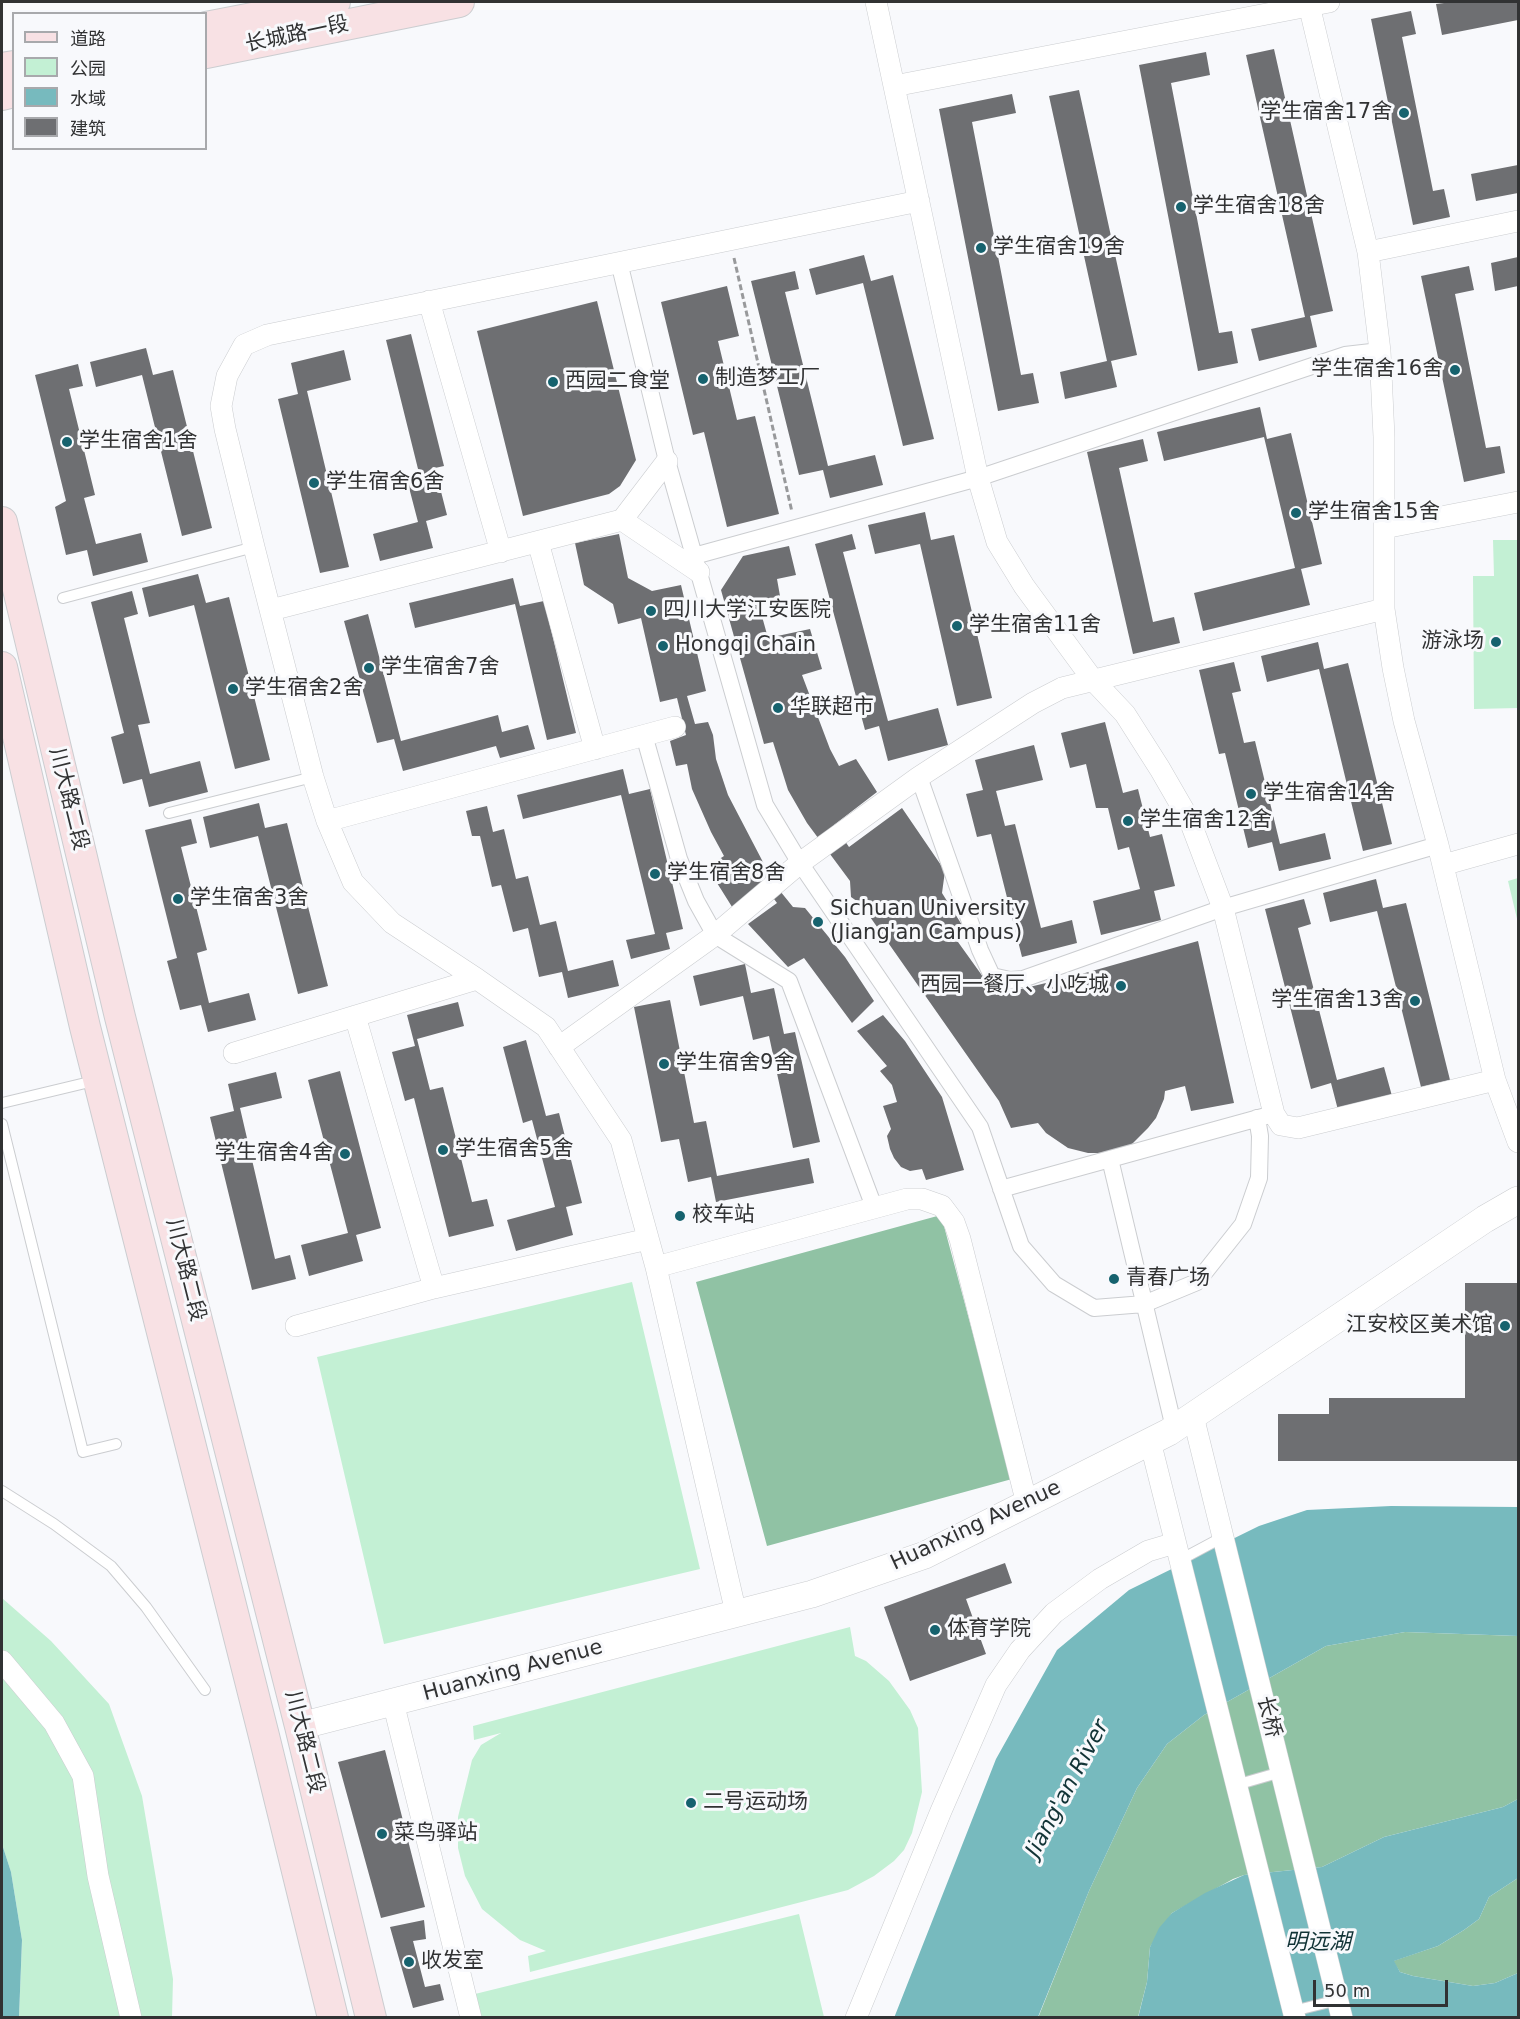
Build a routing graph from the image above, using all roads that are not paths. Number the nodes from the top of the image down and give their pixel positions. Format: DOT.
graph roads {
  1 [pos="335,2"];
  2 [pos="459,2"];
  3 [pos="876,2"];
  4 [pos="1319,4"];
  5 [pos="207,27"];
  6 [pos="207,53"];
  7 [pos="894,86"];
  8 [pos="919,201"];
  9 [pos="1518,221"];
  10 [pos="1368,252"];
  11 [pos="619,262"];
  12 [pos="429,301"];
  13 [pos="1380,351"];
  14 [pos="667,461"];
  15 [pos="978,478"];
  16 [pos="1518,502"];
  17 [pos="622,520"];
  18 [pos="2,522"];
  19 [pos="1384,528"];
  20 [pos="538,542"];
  21 [pos="254,547"];
  22 [pos="501,552"];
  23 [pos="697,564"];
  24 [pos="63,598"];
  25 [pos="1384,609"];
  26 [pos="271,610"];
  27 [pos="2,667"];
  28 [pos="1092,681"];
  29 [pos="675,727"];
  30 [pos="644,735"];
  31 [pos="595,748"];
  32 [pos="313,777"];
  33 [pos="919,777"];
  34 [pos="169,813"];
  35 [pos="327,821"];
  36 [pos="1518,844"];
  37 [pos="1440,855"];
  38 [pos="800,863"];
  39 [pos="1222,908"];
  40 [pos="716,935"];
  41 [pos="477,979"];
  42 [pos="355,1016"];
  43 [pos="559,1047"];
  44 [pos="234,1053"];
  45 [pos="98,1080"];
  46 [pos="1494,1080"];
  47 [pos="2,1103"];
  48 [pos="1266,1116"];
  49 [pos="2,1124"];
  50 [pos="1518,1142"];
  51 [pos="1110,1159"];
  52 [pos="1001,1189"];
  53 [pos="1518,1200"];
  54 [pos="874,1207"];
  55 [pos="648,1239"];
  56 [pos="656,1267"];
  57 [pos="434,1288"];
  58 [pos="1144,1304"];
  59 [pos="296,1326"];
  60 [pos="1184,1422"];
  61 [pos="1150,1442"];
  62 [pos="116,1444"];
  63 [pos="2,1491"];
  64 [pos="1027,1504"];
  65 [pos="1224,1539"];
  66 [pos="1179,1556"];
  67 [pos="736,1613"];
  68 [pos="2,1661"];
  69 [pos="205,1690"];
  70 [pos="393,1702"];
  71 [pos="300,1726"];
  72 [pos="1281,1772"];
  73 [pos="1236,1785"];
  74 [pos="1340,2009"];
  75 [pos="1294,2014"];
  76 [pos="131,2018"];
  77 [pos="333,2018"];
  78 [pos="372,2018"];
  79 [pos="471,2018"];
  80 [pos="856,2018"];
  1 -- 5 [label="main road, 长城路一段"];
  2 -- 6 [label="main road, 长城路一段"];
  3 -- 7 [label="street"];
  4 -- 7 [label="street"];
  4 -- 10 [label="street"];
  7 -- 8 [label="street"];
  8 -- 11 [label="street"];
  8 -- 15 [label="street"];
  9 -- 10 [label="street"];
  10 -- 13 [label="street"];
  11 -- 12 [label="street"];
  11 -- 14 [label="street"];
  12 -- 21 [label="street"];
  12 -- 22 [label="street"];
  13 -- 15 [label="street"];
  13 -- 19 [label="street"];
  14 -- 17 [label="street"];
  14 -- 23 [label="street"];
  15 -- 23 [label="street"];
  15 -- 28 [label="street"];
  16 -- 19 [label="street"];
  17 -- 20 [label="street"];
  17 -- 23 [label="street"];
  18 -- 71 [label="main road, 川大路二段"];
  19 -- 25 [label="street"];
  20 -- 22 [label="street"];
  20 -- 31 [label="street"];
  21 -- 24 [label="lane"];
  21 -- 26 [label="street"];
  22 -- 26 [label="street"];
  23 -- 38 [label="street"];
  25 -- 28 [label="street"];
  25 -- 37 [label="street"];
  26 -- 32 [label="street"];
  27 -- 45 [label="main road, 川大路二段"];
  28 -- 33 [label="street"];
  28 -- 39 [label="street"];
  29 -- 30 [label="street"];
  30 -- 31 [label="street"];
  30 -- 40 [label="street"];
  31 -- 35 [label="street"];
  32 -- 34 [label="lane"];
  32 -- 35 [label="street"];
  33 -- 38 [label="street"];
  33 -- 39 [label="street"];
  35 -- 41 [label="street"];
  36 -- 37 [label="street"];
  37 -- 39 [label="street"];
  37 -- 46 [label="street"];
  38 -- 40 [label="street"];
  38 -- 52 [label="street"];
  39 -- 48 [label="street"];
  40 -- 43 [label="street"];
  40 -- 54 [label="street"];
  41 -- 42 [label="street"];
  41 -- 43 [label="street"];
  42 -- 44 [label="street"];
  42 -- 57 [label="street"];
  43 -- 55 [label="street"];
  45 -- 47 [label="lane"];
  45 -- 77 [label="main road, 川大路二段"];
  46 -- 48 [label="street"];
  46 -- 50 [label="street"];
  48 -- 51 [label="street"];
  48 -- 58 [label="street"];
  49 -- 62 [label="lane"];
  51 -- 52 [label="street"];
  51 -- 58 [label="street"];
  52 -- 58 [label="street"];
  53 -- 60 [label="street, Huanxing Avenue"];
  54 -- 56 [label="street"];
  54 -- 64 [label="street"];
  55 -- 56 [label="street"];
  55 -- 57 [label="street"];
  56 -- 67 [label="street"];
  57 -- 59 [label="street"];
  58 -- 60 [label="street"];
  60 -- 61 [label="street, Huanxing Avenue"];
  60 -- 65 [label="street, 长桥"];
  61 -- 64 [label="street, Huanxing Avenue"];
  61 -- 66 [label="street"];
  63 -- 69 [label="lane"];
  64 -- 67 [label="street, Huanxing Avenue"];
  65 -- 66 [label="lane"];
  65 -- 72 [label="street, 长桥"];
  66 -- 73 [label="street"];
  66 -- 80 [label="street"];
  67 -- 70 [label="street, Huanxing Avenue"];
  68 -- 76 [label="street"];
  70 -- 71 [label="street, Huanxing Avenue"];
  70 -- 79 [label="street"];
  71 -- 78 [label="main road, 川大路二段"];
  72 -- 73 [label="lane"];
  72 -- 74 [label="street, 长桥"];
  73 -- 75 [label="street"];
  74 -- 75 [label="lane"];
}
